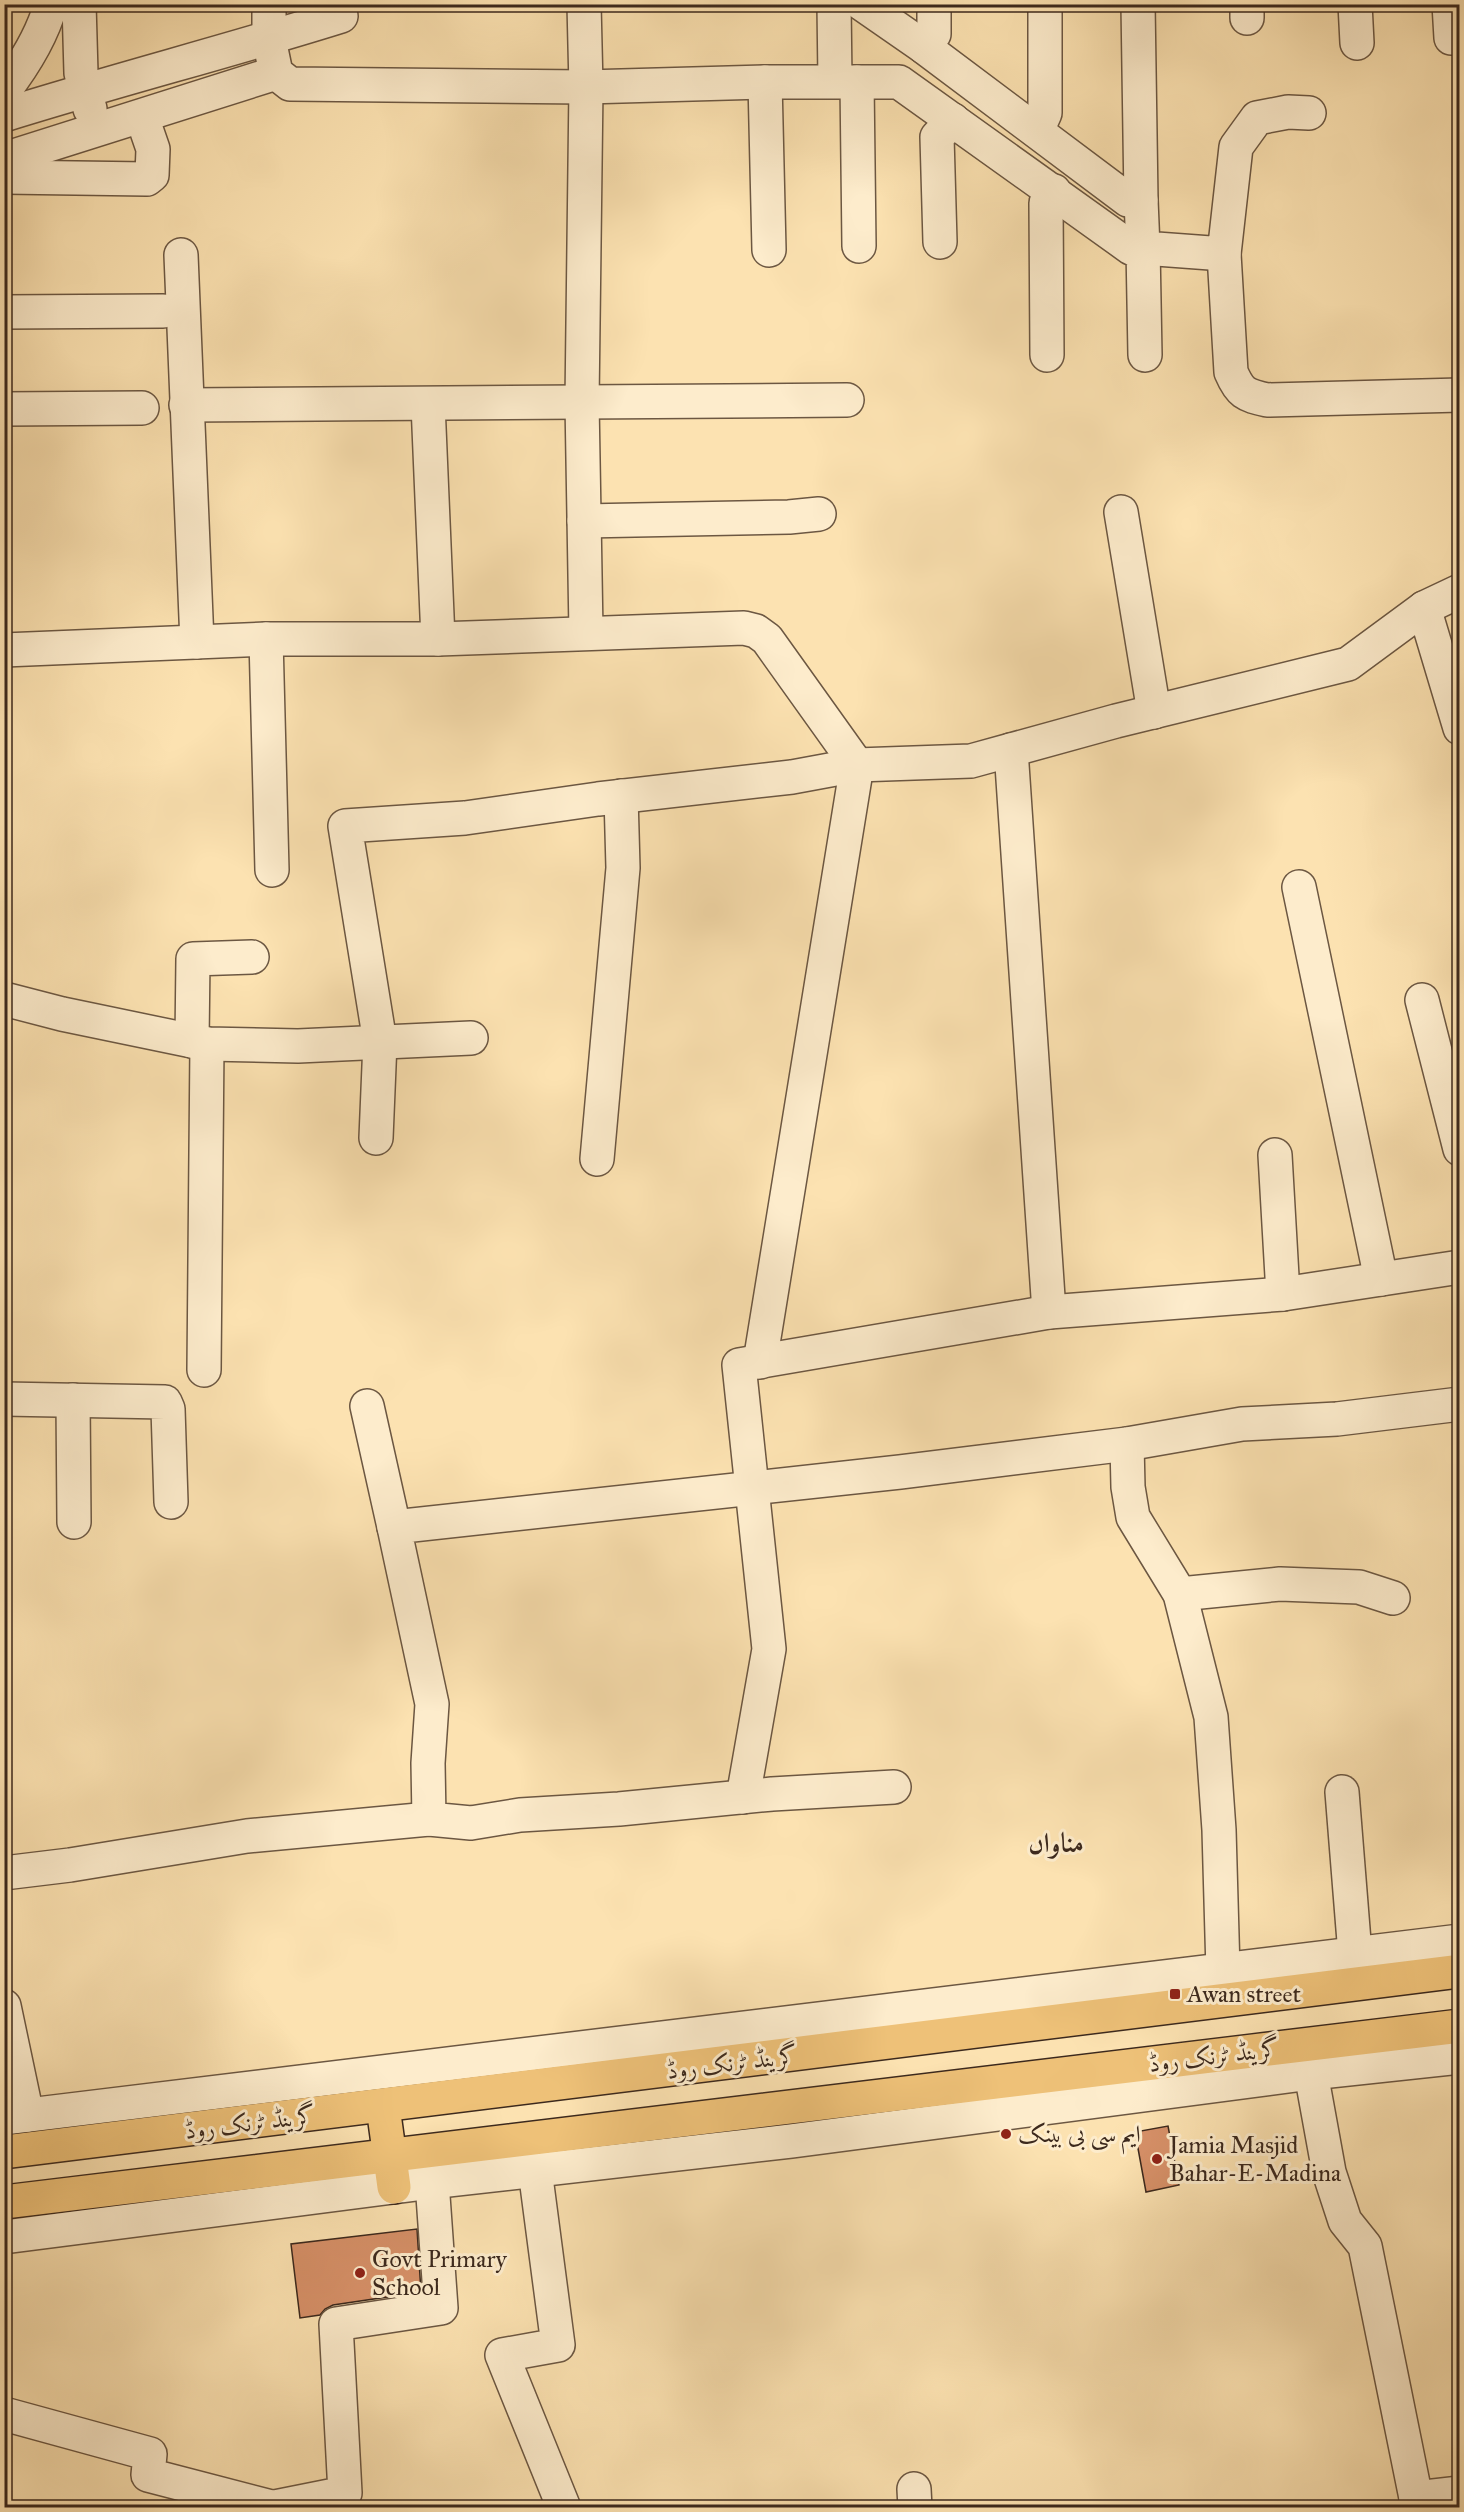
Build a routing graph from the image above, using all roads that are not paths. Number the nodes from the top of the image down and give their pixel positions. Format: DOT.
graph roads {
  1 [pos="269,4"];
  2 [pos="584,4"];
  3 [pos="834,4"];
  4 [pos="862,4"];
  5 [pos="934,4"];
  6 [pos="1044,4"];
  7 [pos="1138,4"];
  8 [pos="1355,4"];
  9 [pos="1449,4"];
  10 [pos="65,6"];
  11 [pos="341,16"];
  12 [pos="1451,38"];
  13 [pos="269,39"];
  14 [pos="1357,43"];
  15 [pos="924,47"];
  16 [pos="276,73"];
  17 [pos="765,82"];
  18 [pos="845,82"];
  19 [pos="586,87"];
  20 [pos="84,90"];
  21 [pos="4,91"];
  22 [pos="1308,114"];
  23 [pos="4,115"];
  24 [pos="142,117"];
  25 [pos="953,120"];
  26 [pos="97,130"];
  27 [pos="1036,131"];
  28 [pos="4,159"];
  29 [pos="4,177"];
  30 [pos="1054,191"];
  31 [pos="1141,200"];
  32 [pos="940,242"];
  33 [pos="859,246"];
  34 [pos="1143,248"];
  35 [pos="769,250"];
  36 [pos="1224,254"];
  37 [pos="181,255"];
  38 [pos="163,311"];
  39 [pos="4,312"];
  40 [pos="1047,356"];
  41 [pos="1145,356"];
  42 [pos="1460,395"];
  43 [pos="847,400"];
  44 [pos="582,402"];
  45 [pos="429,404"];
  46 [pos="186,405"];
  47 [pos="142,408"];
  48 [pos="4,409"];
  49 [pos="1121,512"];
  50 [pos="819,514"];
  51 [pos="584,521"];
  52 [pos="1460,591"];
  53 [pos="1424,608"];
  54 [pos="586,632"];
  55 [pos="266,639"];
  56 [pos="438,639"];
  57 [pos="197,642"];
  58 [pos="4,651"];
  59 [pos="1154,712"];
  60 [pos="1460,728"];
  61 [pos="1011,750"];
  62 [pos="856,765"];
  63 [pos="621,796"];
  64 [pos="272,870"];
  65 [pos="1299,887"];
  66 [pos="252,957"];
  67 [pos="4,999"];
  68 [pos="1422,1000"];
  69 [pos="471,1038"];
  70 [pos="200,1042"];
  71 [pos="380,1042"];
  72 [pos="376,1138"];
  73 [pos="1460,1149"];
  74 [pos="1275,1155"];
  75 [pos="597,1159"];
  76 [pos="1460,1267"];
  77 [pos="1381,1279"];
  78 [pos="1283,1294"];
  79 [pos="1048,1312"];
  80 [pos="760,1362"];
  81 [pos="204,1370"];
  82 [pos="4,1400"];
  83 [pos="73,1400"];
  84 [pos="1460,1404"];
  85 [pos="367,1406"];
  86 [pos="1127,1444"];
  87 [pos="752,1487"];
  88 [pos="171,1502"];
  89 [pos="74,1522"];
  90 [pos="394,1527"];
  91 [pos="1180,1594"];
  92 [pos="1393,1598"];
  93 [pos="894,1787"];
  94 [pos="1342,1792"];
  95 [pos="743,1797"];
  96 [pos="429,1819"];
  97 [pos="4,1873"];
  98 [pos="1460,1941"];
  99 [pos="1355,1954"];
  100 [pos="1223,1971"];
  101 [pos="1460,1971"];
  102 [pos="1324,1973"];
  103 [pos="1144,1996"];
  104 [pos="4,2006"];
  105 [pos="1460,2026"];
  106 [pos="1460,2057"];
  107 [pos="416,2068"];
  108 [pos="1311,2073"];
  109 [pos="422,2102"];
  110 [pos="383,2107"];
  111 [pos="16,2116"];
  112 [pos="4,2152"];
  113 [pos="389,2154"];
  114 [pos="535,2170"];
  115 [pos="432,2182"];
  116 [pos="394,2187"];
  117 [pos="4,2202"];
  118 [pos="4,2237"];
  119 [pos="4,2414"];
  120 [pos="1460,2493"];
  121 [pos="1417,2503"];
  122 [pos="275,2507"];
  123 [pos="564,2508"];
  1 -- 13 [label="street"];
  2 -- 19 [label="street"];
  3 -- 18 [label="street"];
  4 -- 15 [label="street"];
  5 -- 15 [label="street"];
  6 -- 27 [label="street"];
  7 -- 31 [label="street"];
  8 -- 14 [label="street"];
  9 -- 12 [label="street"];
  10 -- 20 [label="street"];
  10 -- 21 [label="street"];
  11 -- 13 [label="street"];
  13 -- 16 [label="street"];
  13 -- 20 [label="street"];
  15 -- 27 [label="street"];
  16 -- 19 [label="street"];
  16 -- 24 [label="street"];
  17 -- 18 [label="street"];
  17 -- 19 [label="street"];
  17 -- 35 [label="street"];
  18 -- 25 [label="street"];
  18 -- 33 [label="street"];
  19 -- 44 [label="street"];
  20 -- 23 [label="street"];
  20 -- 26 [label="street"];
  22 -- 36 [label="street"];
  24 -- 26 [label="street"];
  24 -- 29 [label="street"];
  25 -- 30 [label="street"];
  25 -- 32 [label="street"];
  26 -- 28 [label="street"];
  27 -- 31 [label="street"];
  30 -- 34 [label="street"];
  30 -- 40 [label="street"];
  31 -- 34 [label="street"];
  34 -- 36 [label="street"];
  34 -- 41 [label="street"];
  36 -- 42 [label="street"];
  37 -- 46 [label="street"];
  38 -- 39 [label="street"];
  43 -- 44 [label="street"];
  44 -- 45 [label="street"];
  44 -- 51 [label="street"];
  45 -- 46 [label="street"];
  45 -- 56 [label="street"];
  46 -- 57 [label="street"];
  47 -- 48 [label="street"];
  49 -- 59 [label="street"];
  50 -- 51 [label="street"];
  51 -- 54 [label="street"];
  52 -- 53 [label="street"];
  53 -- 59 [label="street"];
  53 -- 60 [label="street"];
  54 -- 56 [label="street"];
  54 -- 62 [label="street"];
  55 -- 56 [label="street"];
  55 -- 57 [label="street"];
  55 -- 64 [label="street"];
  57 -- 58 [label="street"];
  59 -- 61 [label="street"];
  61 -- 62 [label="street"];
  61 -- 79 [label="street"];
  62 -- 63 [label="street"];
  62 -- 80 [label="street"];
  63 -- 71 [label="street"];
  63 -- 75 [label="street"];
  65 -- 77 [label="street"];
  66 -- 70 [label="street"];
  67 -- 70 [label="street"];
  68 -- 73 [label="street"];
  69 -- 71 [label="street"];
  70 -- 71 [label="street"];
  70 -- 81 [label="street"];
  71 -- 72 [label="street"];
  74 -- 78 [label="street"];
  76 -- 77 [label="street"];
  77 -- 78 [label="street"];
  78 -- 79 [label="street"];
  79 -- 80 [label="street"];
  80 -- 87 [label="street"];
  82 -- 83 [label="street"];
  83 -- 88 [label="street"];
  83 -- 89 [label="street"];
  84 -- 86 [label="street"];
  85 -- 90 [label="street"];
  86 -- 87 [label="street"];
  86 -- 91 [label="street"];
  87 -- 90 [label="street"];
  87 -- 95 [label="street"];
  90 -- 96 [label="street"];
  91 -- 92 [label="street"];
  91 -- 100 [label="street"];
  93 -- 95 [label="street"];
  94 -- 99 [label="street"];
  95 -- 96 [label="street"];
  96 -- 97 [label="street"];
  98 -- 99 [label="street"];
  99 -- 102 [label="street"];
  100 -- 102 [label="street"];
  100 -- 103 [label="street"];
  101 -- 102 [label="highway, گرینڈ ٹرنک روڈ"];
  102 -- 103 [label="highway, گرینڈ ٹرنک روڈ"];
  103 -- 107 [label="street"];
  103 -- 109 [label="highway, گرینڈ ٹرنک روڈ"];
  104 -- 111 [label="street"];
  105 -- 113 [label="highway, گرینڈ ٹرنک روڈ"];
  106 -- 108 [label="street"];
  107 -- 109 [label="street"];
  107 -- 111 [label="street"];
  108 -- 114 [label="street"];
  108 -- 121 [label="street"];
  109 -- 110 [label="highway, گرینڈ ٹرنک روڈ"];
  110 -- 112 [label="highway, گرینڈ ٹرنک روڈ"];
  110 -- 113 [label="highway"];
  113 -- 116 [label="highway"];
  113 -- 117 [label="highway, گرینڈ ٹرنک روڈ"];
  114 -- 115 [label="street"];
  114 -- 123 [label="street"];
  115 -- 116 [label="street"];
  115 -- 122 [label="street"];
  116 -- 118 [label="street"];
  119 -- 122 [label="street"];
  120 -- 121 [label="street"];
}
